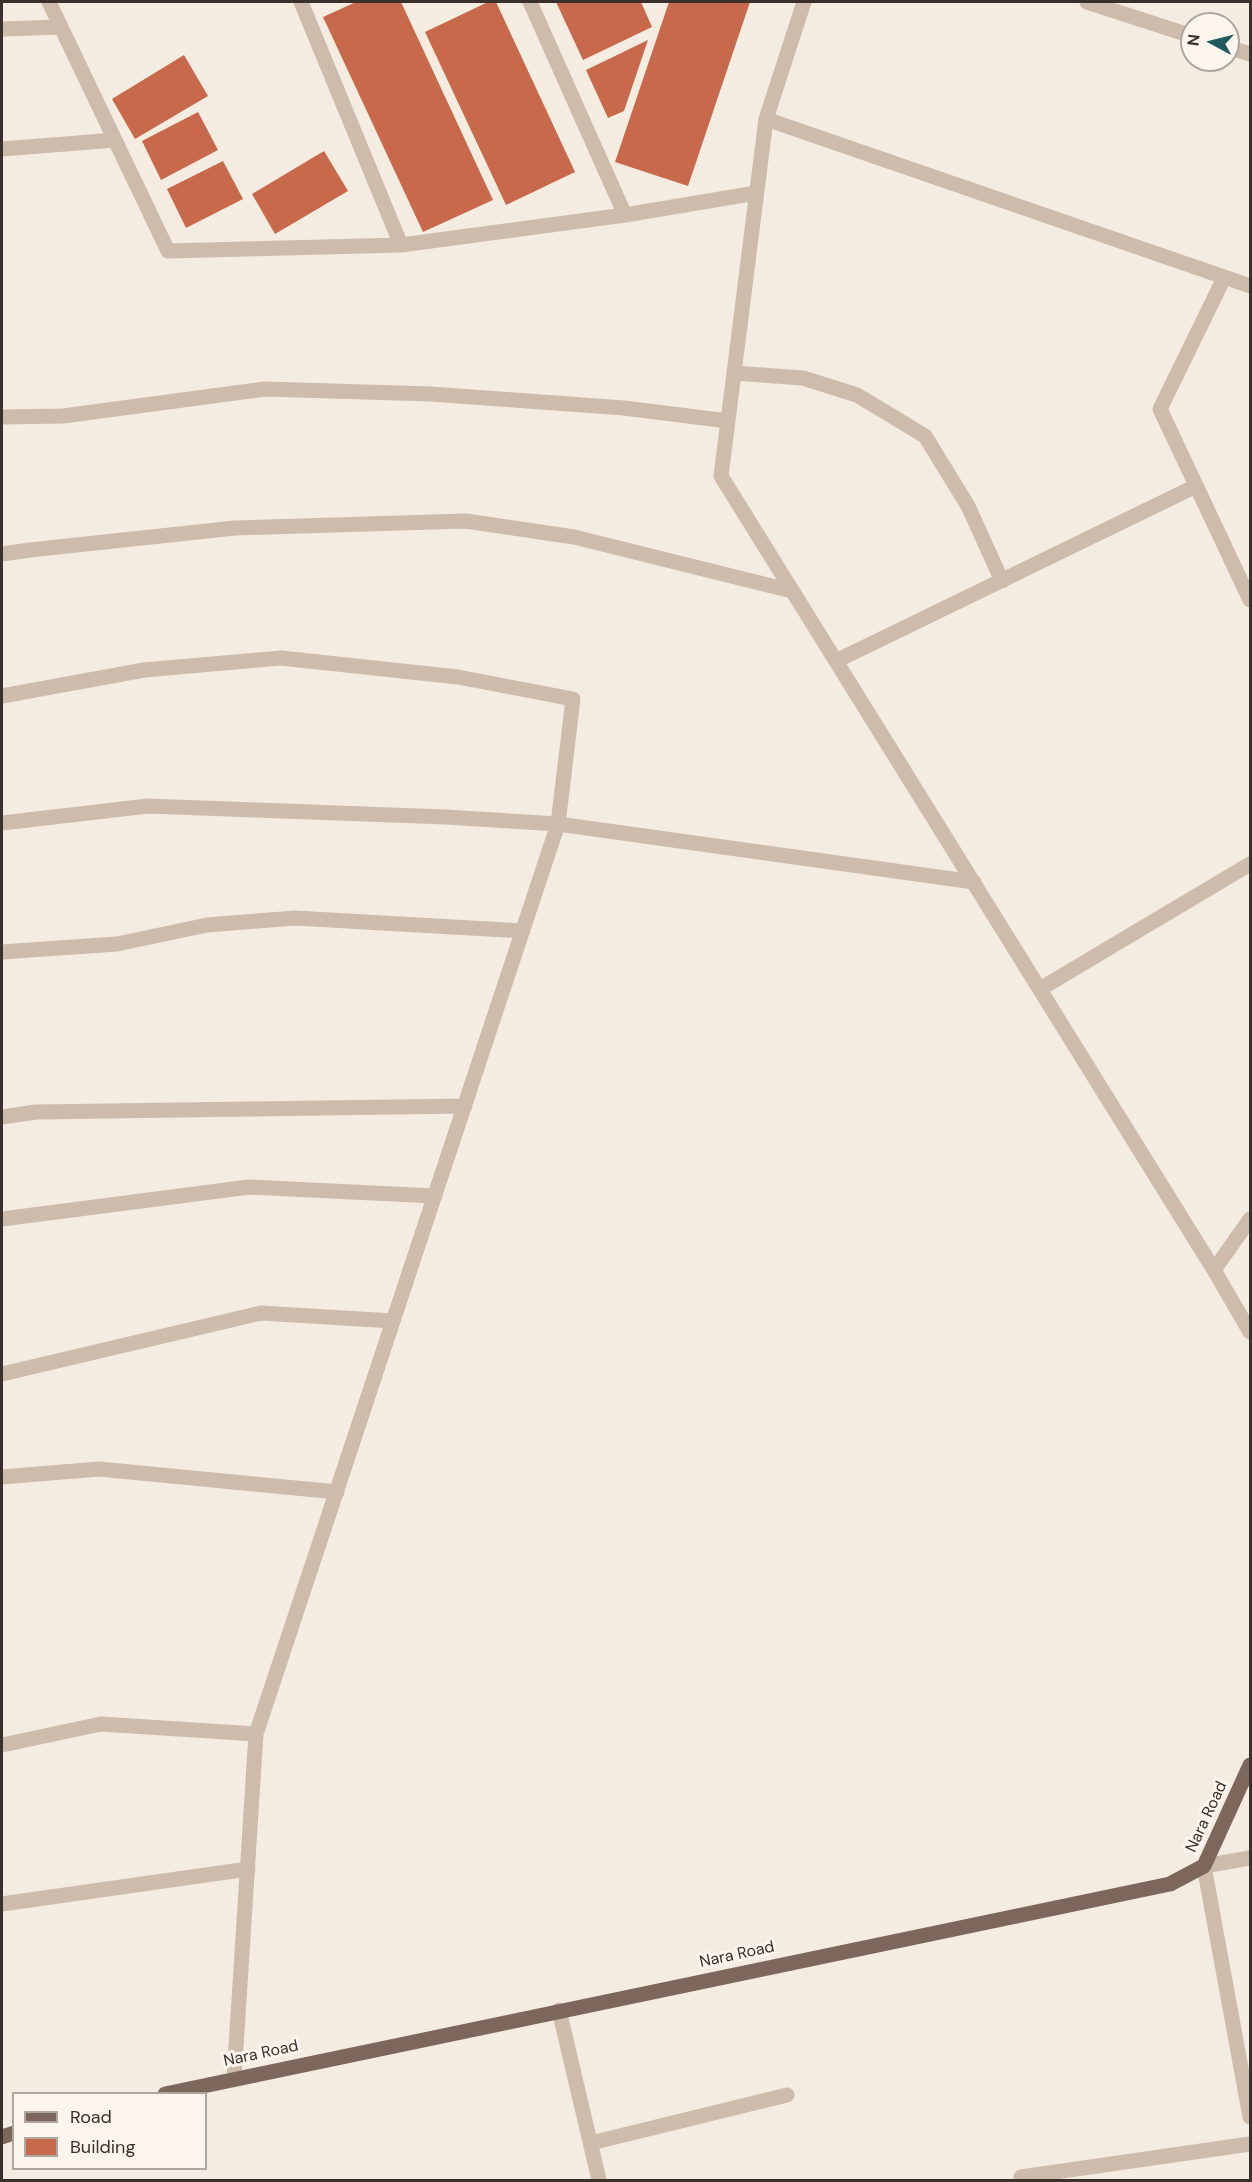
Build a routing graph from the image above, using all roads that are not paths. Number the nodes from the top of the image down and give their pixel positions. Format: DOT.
graph roads {
  1 [pos="49,2"];
  2 [pos="301,2"];
  3 [pos="530,2"];
  4 [pos="804,2"];
  5 [pos="1087,2"];
  6 [pos="62,27"];
  7 [pos="2,29"];
  8 [pos="1180,32"];
  9 [pos="766,119"];
  10 [pos="115,140"];
  11 [pos="2,149"];
  12 [pos="756,193"];
  13 [pos="625,216"];
  14 [pos="401,245"];
  15 [pos="1224,278"];
  16 [pos="1251,286"];
  17 [pos="734,373"];
  18 [pos="2,417"];
  19 [pos="728,421"];
  20 [pos="1197,486"];
  21 [pos="2,554"];
  22 [pos="1002,580"];
  23 [pos="792,591"];
  24 [pos="1251,600"];
  25 [pos="836,661"];
  26 [pos="2,696"];
  27 [pos="2,823"];
  28 [pos="558,824"];
  29 [pos="1251,864"];
  30 [pos="974,882"];
  31 [pos="523,931"];
  32 [pos="2,952"];
  33 [pos="1040,989"];
  34 [pos="465,1106"];
  35 [pos="2,1117"];
  36 [pos="435,1196"];
  37 [pos="2,1219"];
  38 [pos="1251,1219"];
  39 [pos="1215,1270"];
  40 [pos="393,1322"];
  41 [pos="1251,1332"];
  42 [pos="2,1374"];
  43 [pos="2,1477"];
  44 [pos="337,1492"];
  45 [pos="256,1734"];
  46 [pos="2,1745"];
  47 [pos="1251,1765"];
  48 [pos="1251,1858"];
  49 [pos="1204,1866"];
  50 [pos="248,1869"];
  51 [pos="2,1904"];
  52 [pos="559,2010"];
  53 [pos="234,2078"];
  54 [pos="174,2092"];
  55 [pos="787,2095"];
  56 [pos="1250,2114"];
  57 [pos="591,2143"];
  58 [pos="1251,2144"];
  59 [pos="1021,2176"];
  60 [pos="599,2181"];
  1 -- 6 [label="street"];
  2 -- 14 [label="street"];
  3 -- 13 [label="street"];
  4 -- 9 [label="street"];
  5 -- 8 [label="street"];
  6 -- 7 [label="street"];
  6 -- 10 [label="street"];
  9 -- 12 [label="street"];
  9 -- 15 [label="street"];
  10 -- 11 [label="street"];
  10 -- 14 [label="street"];
  12 -- 13 [label="street"];
  12 -- 17 [label="street"];
  13 -- 14 [label="street"];
  15 -- 16 [label="street"];
  15 -- 20 [label="street"];
  17 -- 19 [label="street"];
  17 -- 22 [label="street"];
  18 -- 19 [label="street"];
  19 -- 23 [label="street"];
  20 -- 22 [label="street"];
  20 -- 24 [label="street"];
  21 -- 23 [label="street"];
  22 -- 25 [label="street"];
  23 -- 25 [label="street"];
  25 -- 30 [label="street"];
  26 -- 28 [label="street"];
  27 -- 28 [label="street"];
  28 -- 30 [label="street"];
  28 -- 31 [label="street"];
  29 -- 33 [label="street"];
  30 -- 33 [label="street"];
  31 -- 32 [label="street"];
  31 -- 34 [label="street"];
  33 -- 39 [label="street"];
  34 -- 35 [label="street"];
  34 -- 36 [label="street"];
  36 -- 37 [label="street"];
  36 -- 40 [label="street"];
  38 -- 39 [label="street"];
  39 -- 41 [label="street"];
  40 -- 42 [label="street"];
  40 -- 44 [label="street"];
  43 -- 44 [label="street"];
  44 -- 45 [label="street"];
  45 -- 46 [label="street"];
  45 -- 50 [label="street"];
  47 -- 49 [label="main road, Nara Road"];
  48 -- 49 [label="street"];
  49 -- 52 [label="main road, Nara Road"];
  49 -- 56 [label="street"];
  50 -- 51 [label="street"];
  50 -- 53 [label="street"];
  52 -- 53 [label="main road, Nara Road"];
  52 -- 57 [label="street"];
  53 -- 54 [label="main road, Nara Road"];
  55 -- 57 [label="street"];
  57 -- 60 [label="street"];
  58 -- 59 [label="street"];
}
